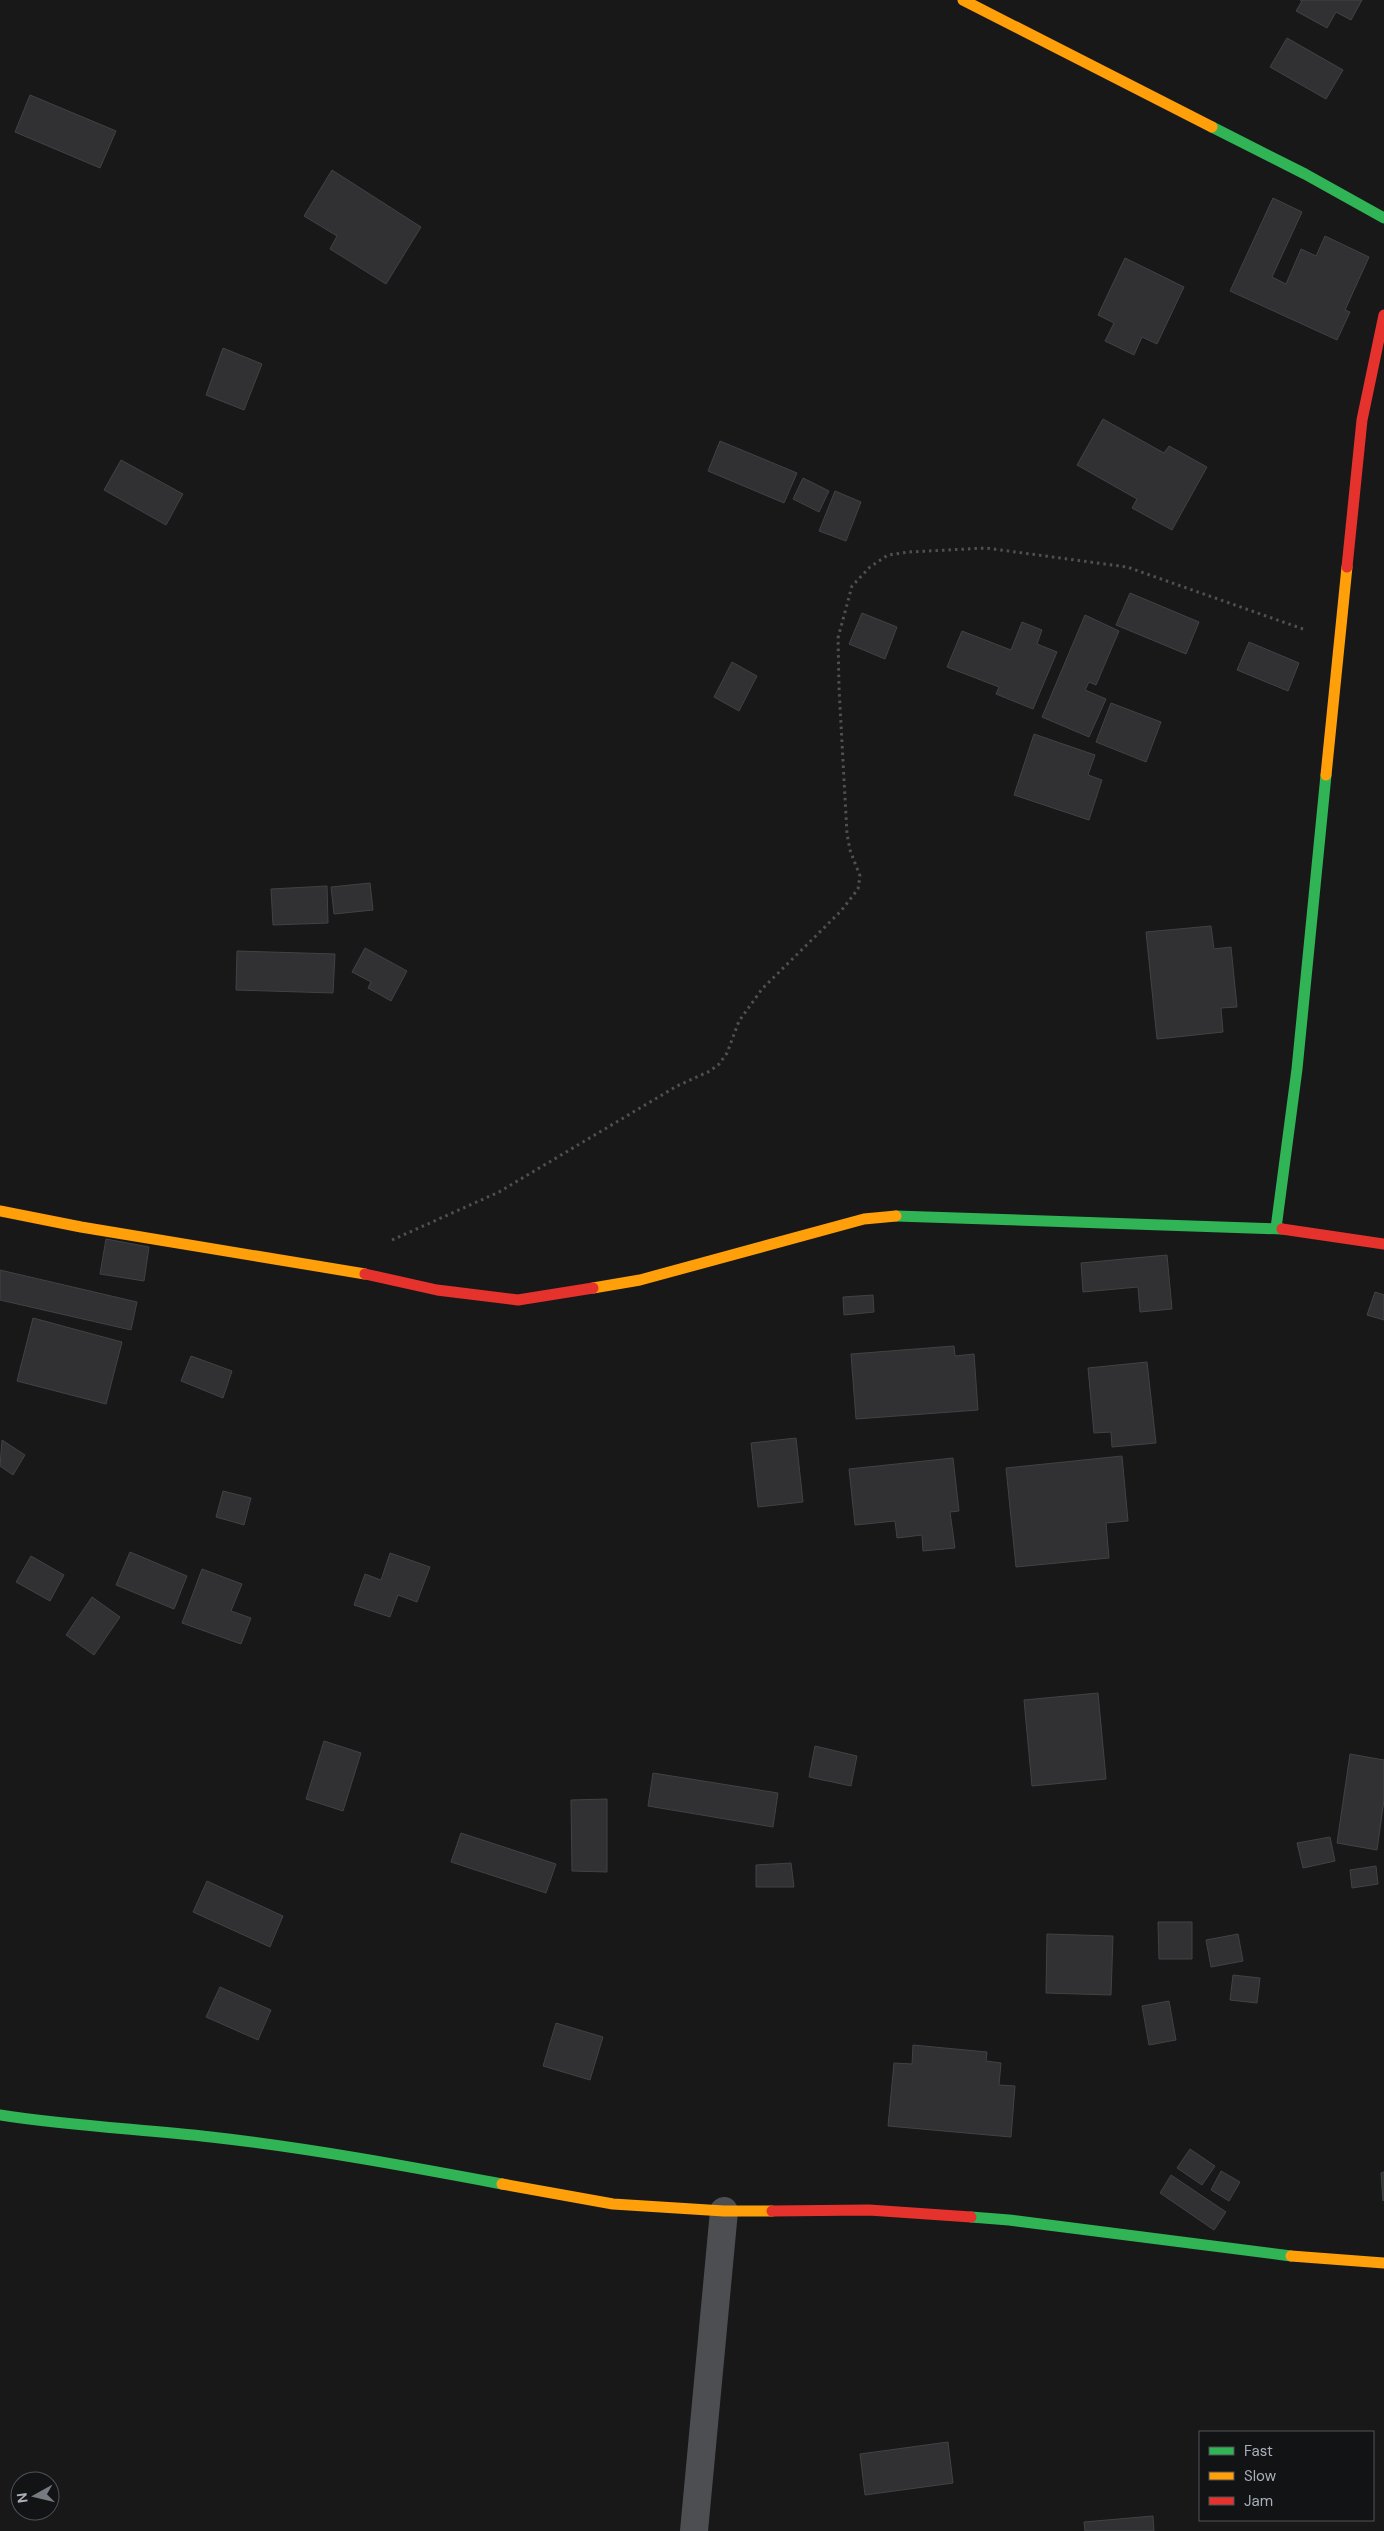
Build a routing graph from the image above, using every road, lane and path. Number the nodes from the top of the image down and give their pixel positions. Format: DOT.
graph roads {
  1 [pos="963,0"];
  2 [pos="1384,218"];
  3 [pos="1384,315"];
  4 [pos="1341,642"];
  5 [pos="0,1211"];
  6 [pos="1276,1228"];
  7 [pos="385,1243"];
  8 [pos="1384,1244"];
  9 [pos="0,2115"];
  10 [pos="724,2211"];
  11 [pos="1384,2263"];
  12 [pos="694,2531"];
  1 -- 2 [label="street"];
  3 -- 4 [label="street"];
  4 -- 6 [label="street"];
  4 -- 7 [label="path"];
  5 -- 6 [label="street"];
  6 -- 8 [label="street"];
  9 -- 10 [label="street"];
  10 -- 11 [label="street"];
  10 -- 12 [label="street"];
}
